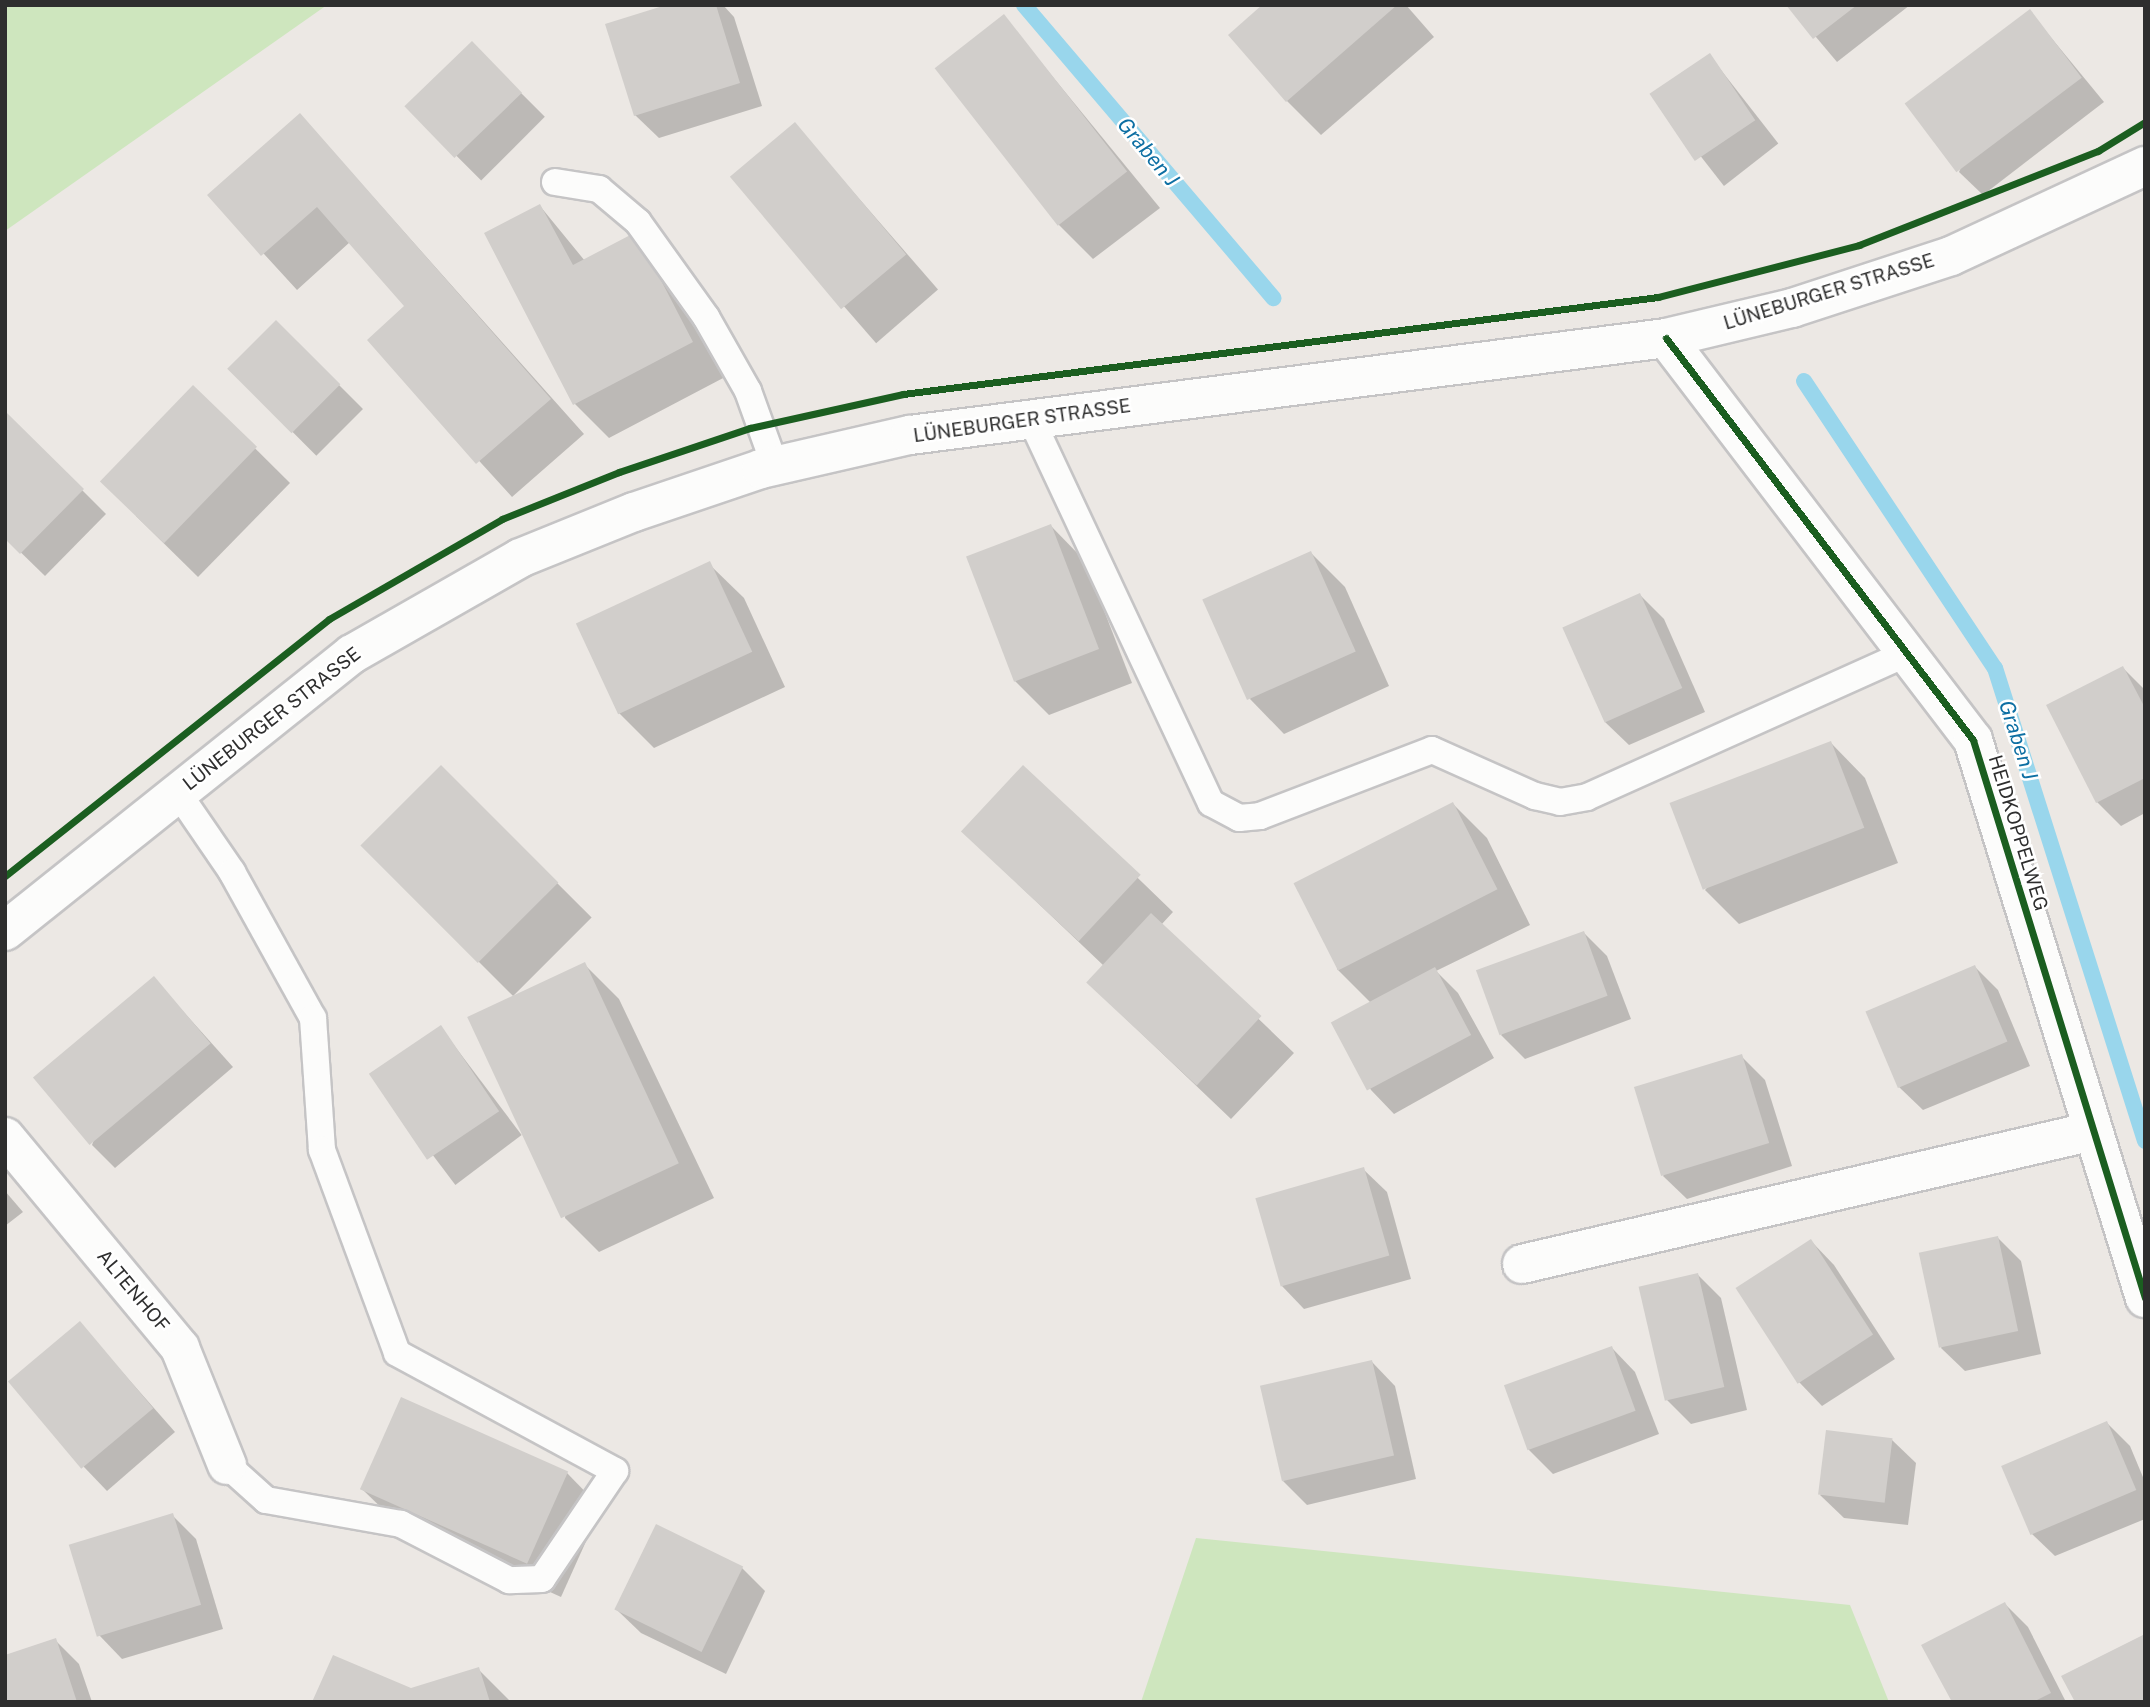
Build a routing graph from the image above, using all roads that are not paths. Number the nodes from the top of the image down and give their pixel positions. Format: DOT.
graph roads {
  1 [pos="2145,166"];
  2 [pos="555,182"];
  3 [pos="1666,338"];
  4 [pos="1031,419"];
  5 [pos="775,466"];
  6 [pos="1906,653"];
  7 [pos="178,793"];
  8 [pos="5,931"];
  9 [pos="2093,1131"];
  10 [pos="5,1137"];
  11 [pos="1522,1264"];
  12 [pos="2145,1298"];
  13 [pos="227,1465"];
  1 -- 3 [label="main road, LÜNEBURGER STRASSE"];
  2 -- 5 [label="lane"];
  3 -- 4 [label="main road, LÜNEBURGER STRASSE"];
  3 -- 6 [label="main road, HEIDKOPPELWEG"];
  4 -- 5 [label="main road, LÜNEBURGER STRASSE"];
  4 -- 6 [label="lane"];
  5 -- 7 [label="main road, LÜNEBURGER STRASSE"];
  6 -- 9 [label="main road, HEIDKOPPELWEG"];
  7 -- 8 [label="main road, LÜNEBURGER STRASSE"];
  7 -- 13 [label="lane"];
  9 -- 11 [label="main road"];
  9 -- 12 [label="main road, HEIDKOPPELWEG"];
  10 -- 13 [label="main road, ALTENHOF"];
}
